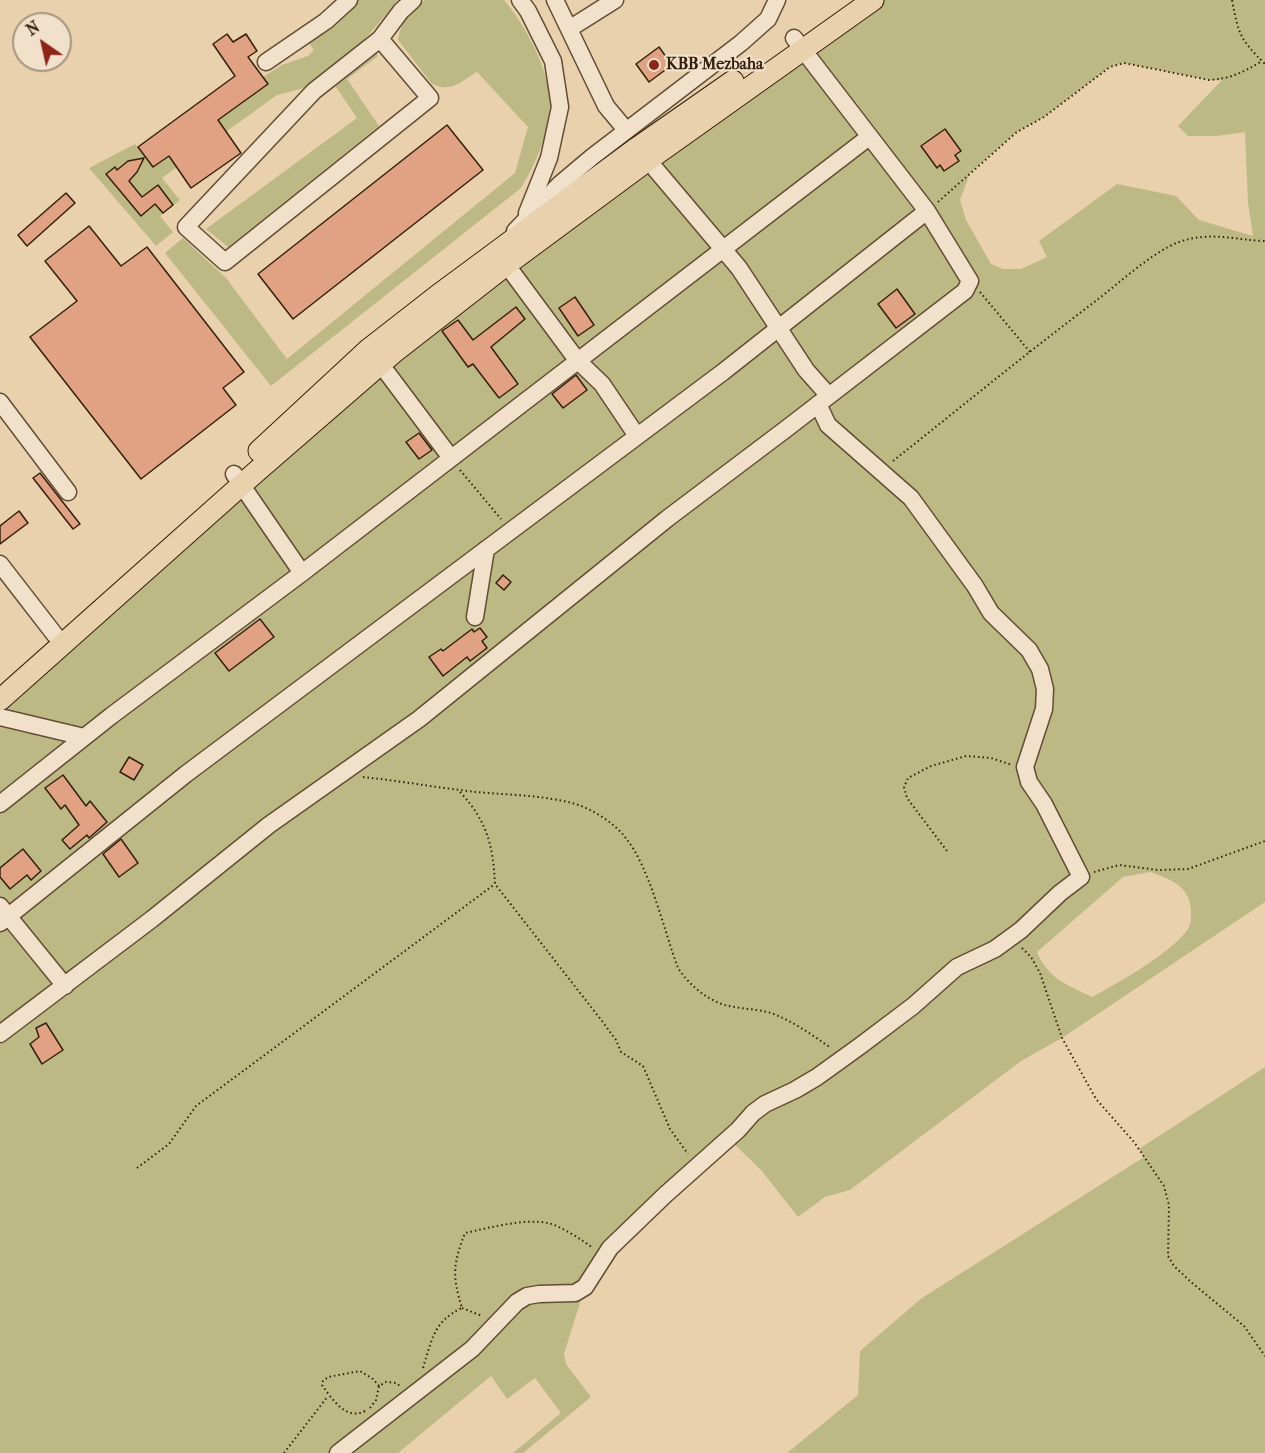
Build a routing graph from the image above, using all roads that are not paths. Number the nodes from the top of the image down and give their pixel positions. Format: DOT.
graph roads {
  1 [pos="349,0"];
  2 [pos="412,0"];
  3 [pos="520,0"];
  4 [pos="555,0"];
  5 [pos="615,0"];
  6 [pos="777,0"];
  7 [pos="849,0"];
  8 [pos="873,0"];
  9 [pos="569,29"];
  10 [pos="380,39"];
  11 [pos="798,44"];
  12 [pos="266,62"];
  13 [pos="869,137"];
  14 [pos="637,146"];
  15 [pos="927,211"];
  16 [pos="525,218"];
  17 [pos="723,248"];
  18 [pos="502,259"];
  19 [pos="778,329"];
  20 [pos="375,356"];
  21 [pos="577,360"];
  22 [pos="824,400"];
  23 [pos="0,402"];
  24 [pos="637,436"];
  25 [pos="451,458"];
  26 [pos="237,480"];
  27 [pos="68,492"];
  28 [pos="486,549"];
  29 [pos="0,564"];
  30 [pos="302,573"];
  31 [pos="475,617"];
  32 [pos="55,635"];
  33 [pos="0,684"];
  34 [pos="0,700"];
  35 [pos="0,717"];
  36 [pos="84,737"];
  37 [pos="0,804"];
  38 [pos="3,915"];
  39 [pos="65,986"];
  40 [pos="0,1034"];
  41 [pos="338,1453"];
  1 -- 12 [label="street"];
  2 -- 10 [label="street"];
  3 -- 16 [label="street"];
  4 -- 9 [label="street"];
  5 -- 9 [label="street"];
  6 -- 14 [label="street"];
  7 -- 11 [label="main road"];
  8 -- 11 [label="main road"];
  9 -- 14 [label="street"];
  10 -- 10 [label="street"];
  11 -- 13 [label="street"];
  11 -- 14 [label="main road"];
  13 -- 15 [label="street"];
  13 -- 17 [label="street"];
  14 -- 16 [label="street"];
  14 -- 17 [label="street"];
  14 -- 18 [label="main road"];
  15 -- 19 [label="street"];
  15 -- 22 [label="street"];
  16 -- 18 [label="street"];
  17 -- 19 [label="street"];
  17 -- 21 [label="street"];
  18 -- 20 [label="main road"];
  18 -- 21 [label="street"];
  19 -- 22 [label="street"];
  19 -- 24 [label="street"];
  20 -- 25 [label="street"];
  20 -- 26 [label="main road"];
  21 -- 24 [label="street"];
  21 -- 25 [label="street"];
  22 -- 39 [label="street"];
  22 -- 41 [label="street"];
  23 -- 27 [label="street"];
  24 -- 28 [label="street"];
  25 -- 30 [label="street"];
  26 -- 30 [label="street"];
  26 -- 32 [label="main road"];
  26 -- 34 [label="main road"];
  28 -- 31 [label="street"];
  28 -- 38 [label="street"];
  29 -- 32 [label="street"];
  30 -- 36 [label="street"];
  32 -- 33 [label="main road"];
  35 -- 36 [label="street"];
  36 -- 37 [label="street"];
  38 -- 39 [label="street"];
  39 -- 40 [label="street"];
}
